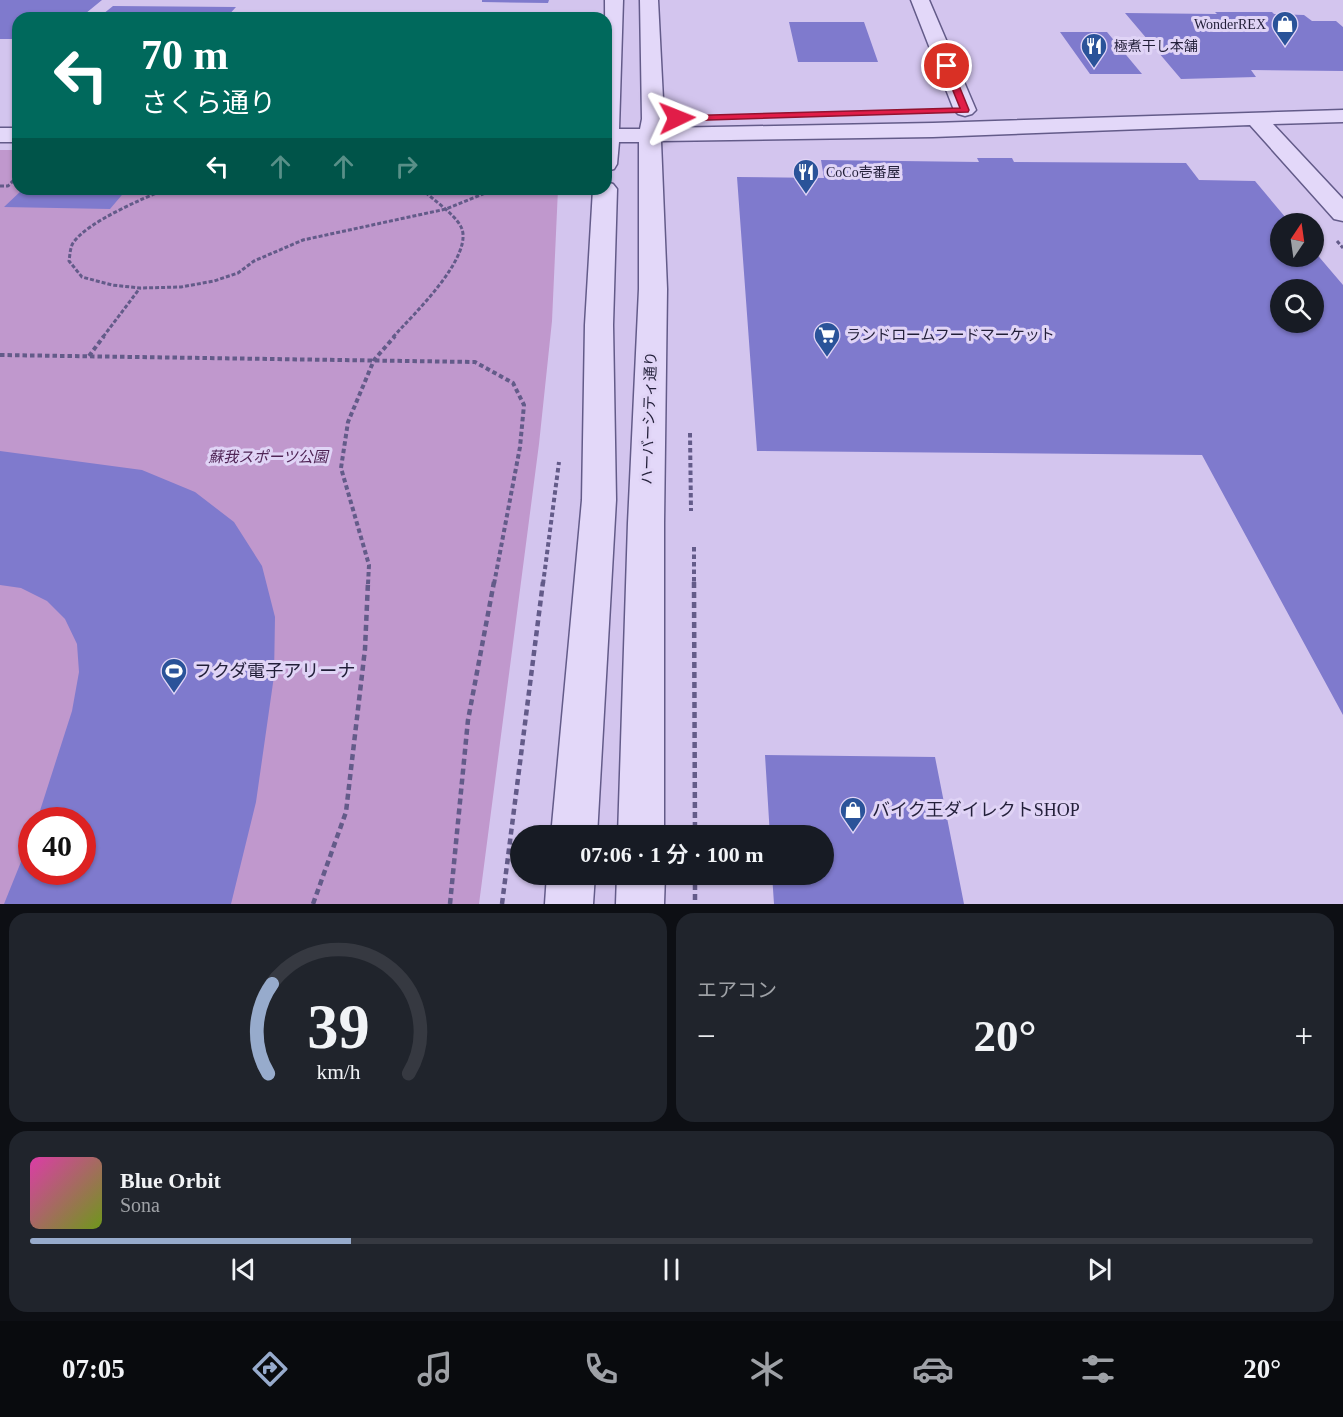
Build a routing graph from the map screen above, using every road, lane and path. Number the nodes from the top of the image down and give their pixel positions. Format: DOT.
graph roads {
  1 [pos="614,0"];
  2 [pos="649,0"];
  3 [pos="920,0"];
  4 [pos="612,43"];
  5 [pos="1343,100"];
  6 [pos="965,110"];
  7 [pos="1343,116"];
  8 [pos="1256,118"];
  9 [pos="651,127"];
  10 [pos="612,130"];
  11 [pos="153,195"];
  12 [pos="429,195"];
  13 [pos="480,195"];
  14 [pos="605,195"];
  15 [pos="446,209"];
  16 [pos="1343,214"];
  17 [pos="1336,240"];
  18 [pos="1343,248"];
  19 [pos="140,288"];
  20 [pos="0,355"];
  21 [pos="89,356"];
  22 [pos="374,360"];
  23 [pos="689,428"];
  24 [pos="560,455"];
  25 [pos="691,511"];
  26 [pos="694,547"];
  27 [pos="575,825"];
  28 [pos="641,825"];
  29 [pos="695,825"];
  30 [pos="570,885"];
  31 [pos="641,885"];
  32 [pos="695,885"];
  33 [pos="313,904"];
  34 [pos="450,904"];
  35 [pos="502,904"];
  36 [pos="569,904"];
  37 [pos="640,904"];
  38 [pos="695,904"];
  1 -- 4 [label="street"];
  2 -- 9 [label="street, ハーバーシティ通り"];
  3 -- 6 [label="street"];
  5 -- 6 [label="street"];
  6 -- 9 [label="street"];
  7 -- 8 [label="street"];
  8 -- 9 [label="street"];
  8 -- 16 [label="street"];
  9 -- 10 [label="street"];
  9 -- 28 [label="street, ハーバーシティ通り"];
  11 -- 19 [label="path"];
  12 -- 15 [label="path"];
  13 -- 15 [label="path"];
  14 -- 27 [label="street"];
  15 -- 19 [label="path"];
  15 -- 22 [label="path"];
  17 -- 18 [label="path"];
  19 -- 21 [label="path"];
  20 -- 21 [label="path"];
  21 -- 22 [label="path"];
  22 -- 33 [label="path"];
  22 -- 34 [label="path"];
  23 -- 25 [label="path"];
  24 -- 35 [label="path"];
  26 -- 29 [label="path"];
  30 -- 36 [label="street"];
  31 -- 37 [label="street"];
  32 -- 38 [label="path"];
}
